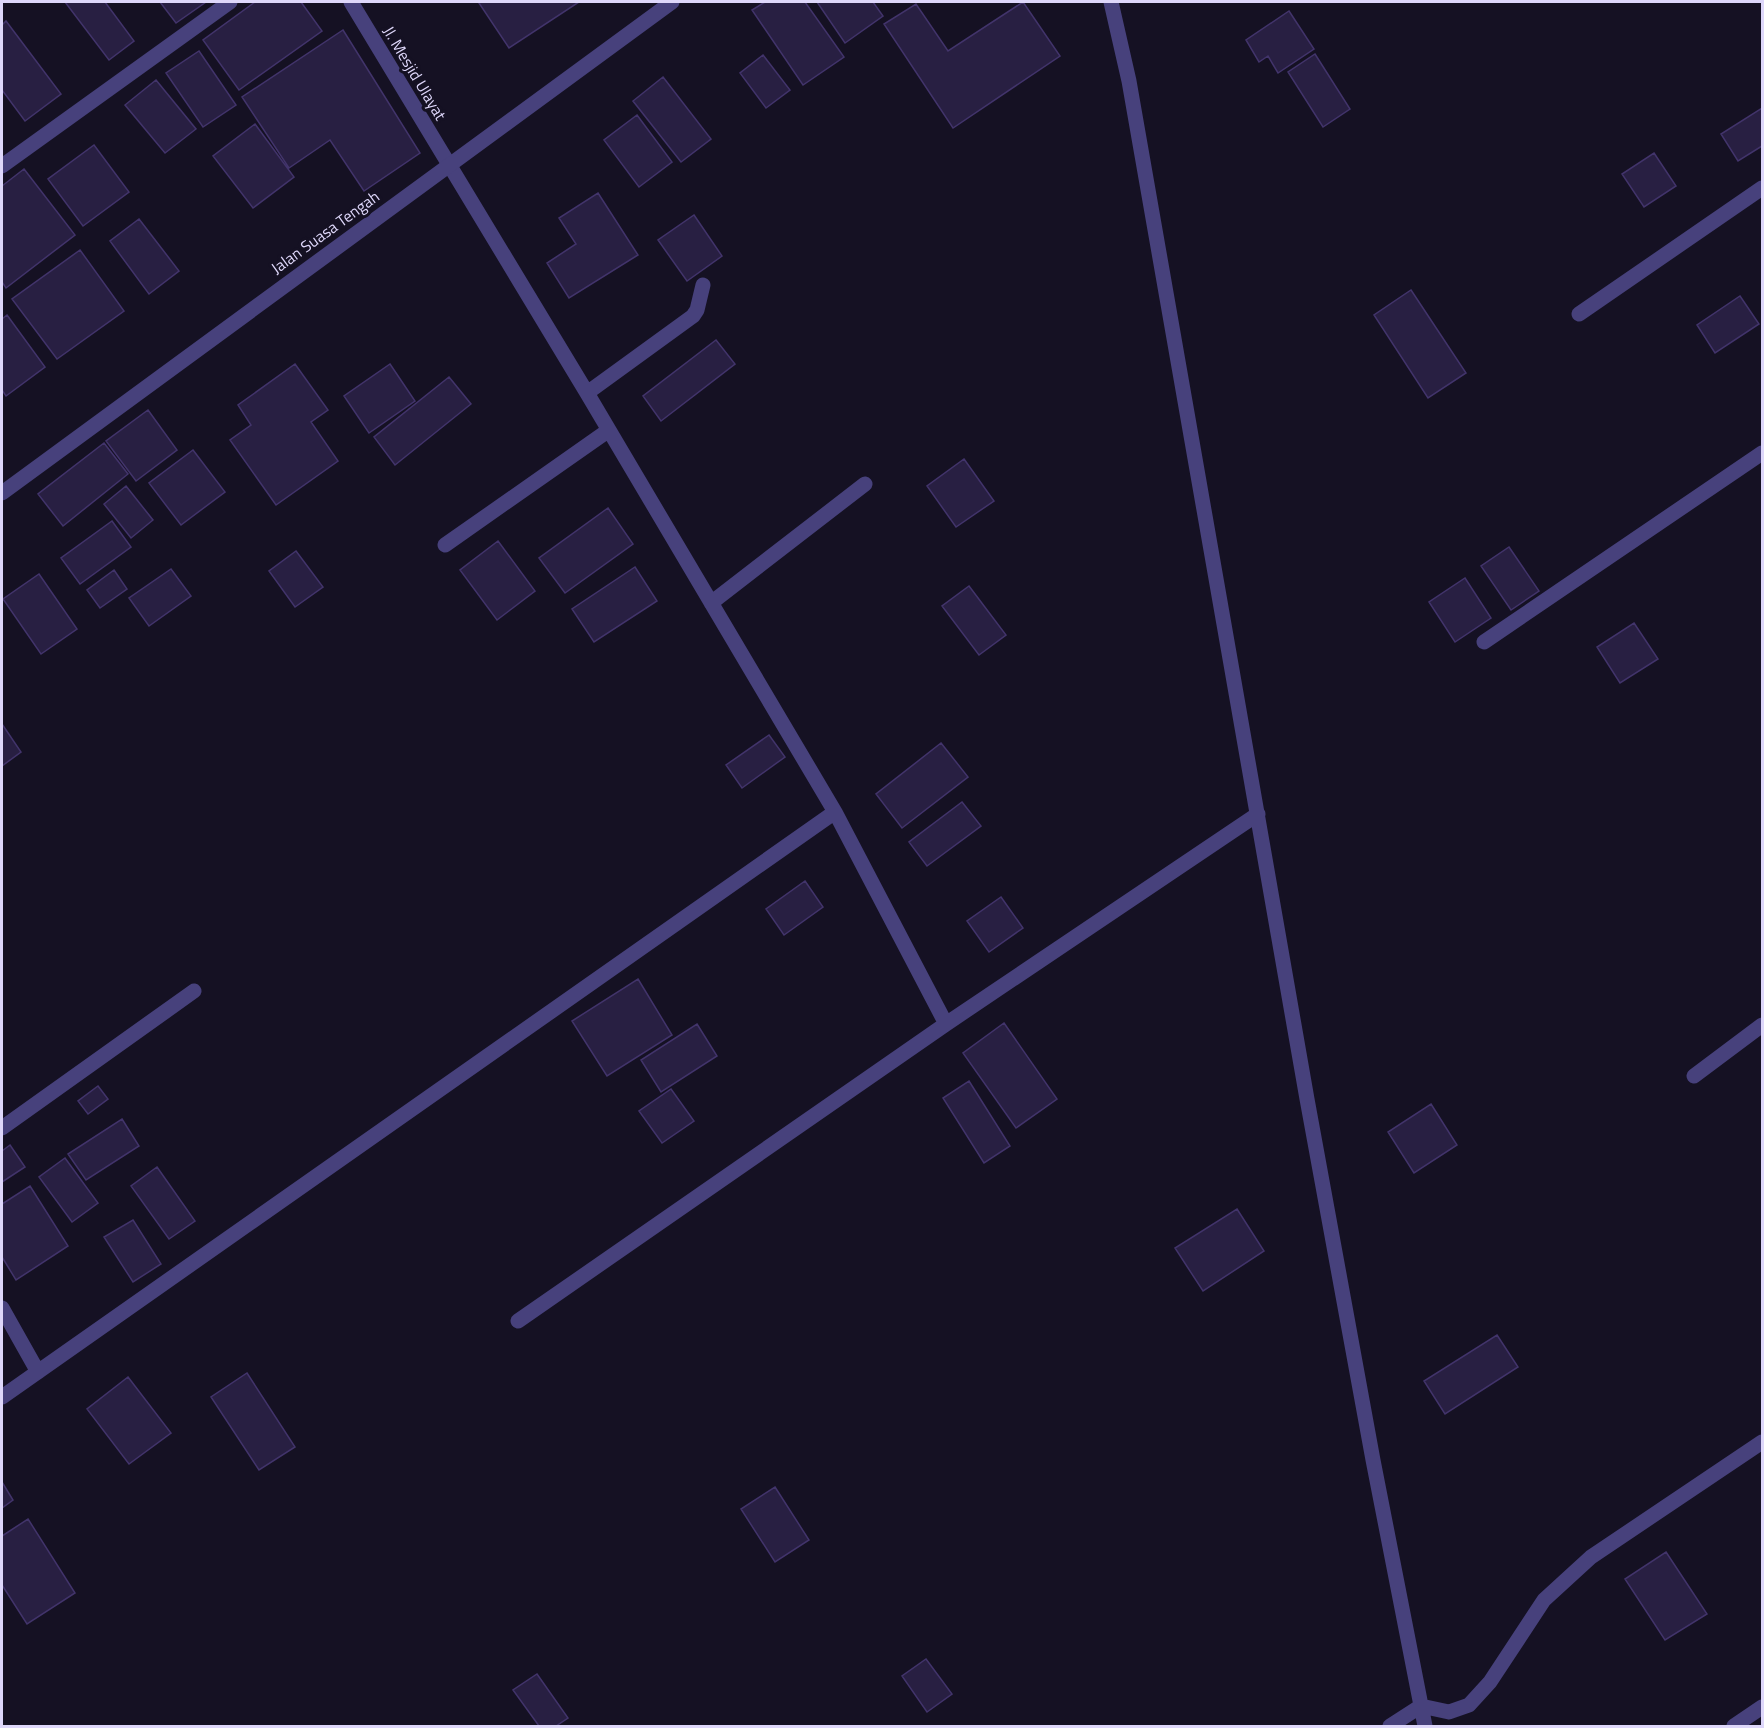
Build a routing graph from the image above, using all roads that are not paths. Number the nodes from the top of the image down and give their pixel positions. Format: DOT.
graph roads {
  1 [pos="230,2"];
  2 [pos="351,2"];
  3 [pos="672,2"];
  4 [pos="1112,2"];
  5 [pos="448,164"];
  6 [pos="2,166"];
  7 [pos="1762,188"];
  8 [pos="703,285"];
  9 [pos="1579,314"];
  10 [pos="588,393"];
  11 [pos="609,429"];
  12 [pos="1762,453"];
  13 [pos="865,484"];
  14 [pos="2,493"];
  15 [pos="445,545"];
  16 [pos="711,603"];
  17 [pos="1484,642"];
  18 [pos="835,813"];
  19 [pos="1258,814"];
  20 [pos="194,991"];
  21 [pos="946,1024"];
  22 [pos="1762,1025"];
  23 [pos="1694,1076"];
  24 [pos="2,1128"];
  25 [pos="2,1308"];
  26 [pos="518,1321"];
  27 [pos="38,1372"];
  28 [pos="2,1397"];
  29 [pos="1762,1442"];
  30 [pos="1421,1706"];
  31 [pos="1762,1707"];
  32 [pos="1390,1726"];
  33 [pos="1425,1726"];
  34 [pos="1734,1726"];
  1 -- 6 [label="street"];
  2 -- 5 [label="street, Jl. Mesjid Ulayat"];
  3 -- 5 [label="street, Jalan Suasa Tengah"];
  4 -- 19 [label="street"];
  5 -- 10 [label="street, Jl. Mesjid Ulayat"];
  5 -- 14 [label="street, Jalan Suasa Tengah"];
  7 -- 9 [label="street"];
  8 -- 10 [label="street"];
  10 -- 11 [label="street, Jl. Mesjid Ulayat"];
  11 -- 15 [label="street"];
  11 -- 16 [label="street, Jl. Mesjid Ulayat"];
  12 -- 17 [label="street"];
  13 -- 16 [label="street"];
  16 -- 18 [label="street, Jl. Mesjid Ulayat"];
  18 -- 21 [label="street, Jl. Mesjid Ulayat"];
  18 -- 27 [label="street"];
  19 -- 21 [label="street"];
  19 -- 30 [label="street"];
  20 -- 24 [label="street"];
  21 -- 26 [label="street"];
  22 -- 23 [label="street"];
  25 -- 27 [label="street"];
  27 -- 28 [label="street"];
  29 -- 30 [label="street"];
  30 -- 32 [label="street"];
  30 -- 33 [label="street"];
  31 -- 34 [label="street"];
}
